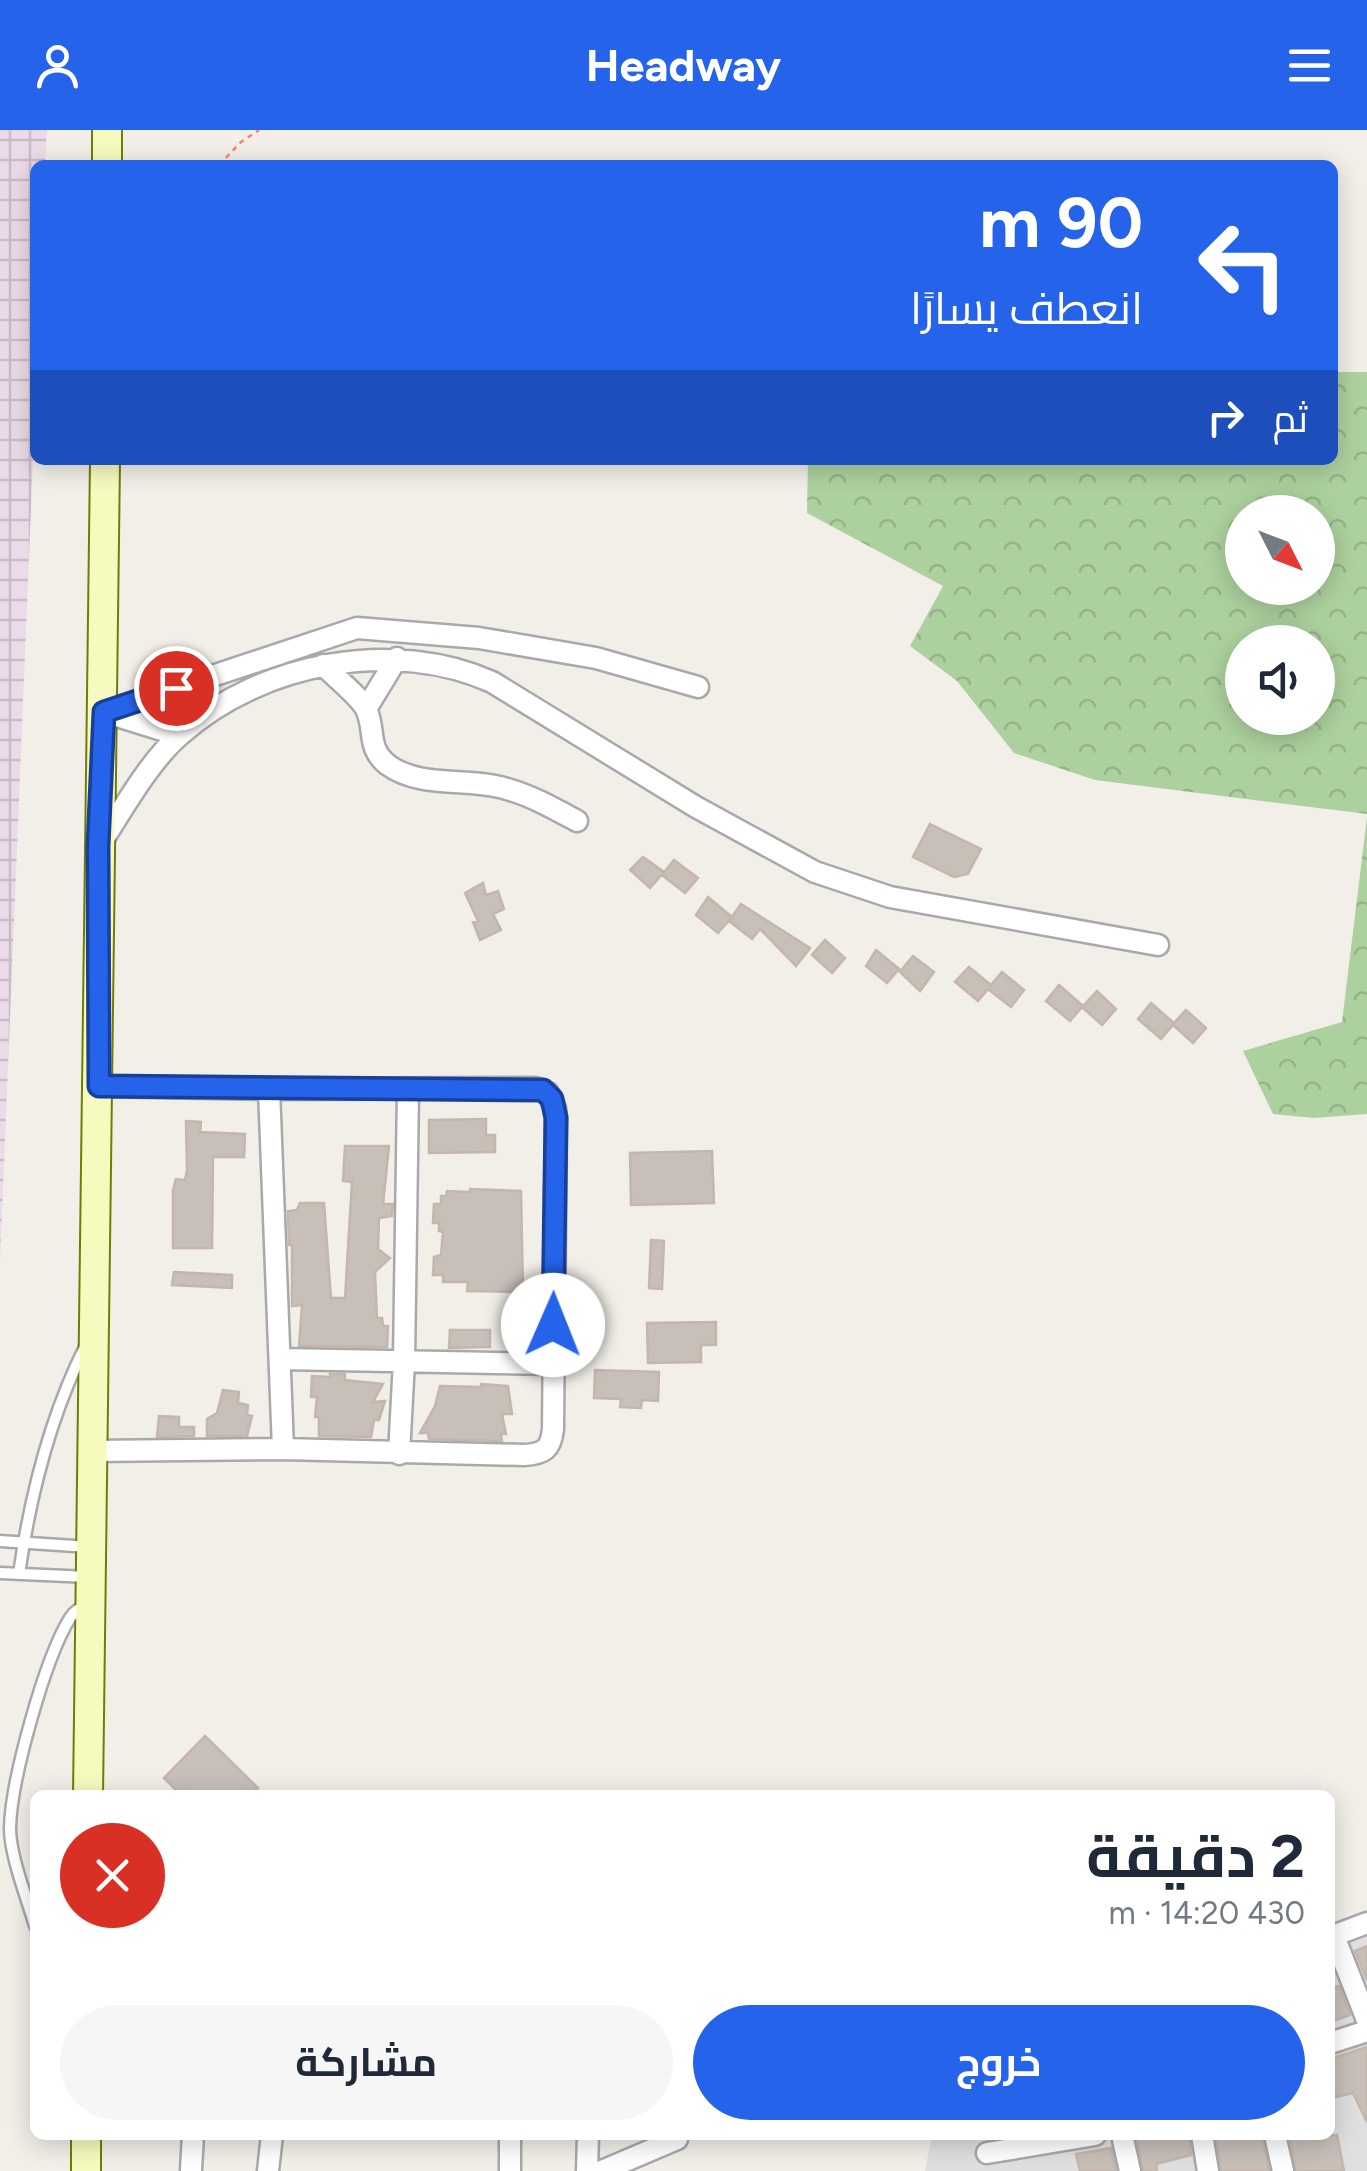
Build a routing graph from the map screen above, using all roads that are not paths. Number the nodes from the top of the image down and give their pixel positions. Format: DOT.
graph roads {
  1 [pos="107,130"];
  2 [pos="107,160"];
  3 [pos="105,465"];
  4 [pos="397,658"];
  5 [pos="323,665"];
  6 [pos="698,687"];
  7 [pos="366,709"];
  8 [pos="104,712"];
  9 [pos="178,736"];
  10 [pos="578,820"];
  11 [pos="98,846"];
  12 [pos="1158,945"];
  13 [pos="99,1086"];
  14 [pos="270,1090"];
  15 [pos="408,1090"];
  16 [pos="96,1325"];
  17 [pos="280,1360"];
  18 [pos="404,1361"];
  19 [pos="553,1364"];
  20 [pos="284,1450"];
  21 [pos="92,1452"];
  22 [pos="399,1454"];
  23 [pos="0,1542"];
  24 [pos="24,1542"];
  25 [pos="90,1546"];
  26 [pos="0,1573"];
  27 [pos="19,1574"];
  28 [pos="89,1591"];
  29 [pos="88,1790"];
  30 [pos="6,1796"];
  31 [pos="5,1832"];
  32 [pos="30,1910"];
  33 [pos="1367,1924"];
  34 [pos="1335,1935"];
  35 [pos="1335,1943"];
  36 [pos="1367,2020"];
  37 [pos="1367,2032"];
  38 [pos="1335,2042"];
  39 [pos="86,2140"];
  40 [pos="193,2140"];
  41 [pos="271,2140"];
  42 [pos="510,2140"];
  43 [pos="588,2140"];
  44 [pos="673,2140"];
  45 [pos="1063,2140"];
  46 [pos="1123,2140"];
  47 [pos="1203,2140"];
  48 [pos="1276,2140"];
  49 [pos="987,2152"];
  50 [pos="191,2170"];
  51 [pos="86,2171"];
  52 [pos="268,2171"];
  53 [pos="510,2171"];
  54 [pos="587,2171"];
  55 [pos="602,2171"];
  56 [pos="1130,2171"];
  57 [pos="1208,2171"];
  58 [pos="1283,2171"];
  1 -- 2 [label="street"];
  3 -- 8 [label="street"];
  4 -- 5 [label="street"];
  4 -- 7 [label="street"];
  4 -- 12 [label="street"];
  5 -- 7 [label="street"];
  5 -- 9 [label="street"];
  6 -- 8 [label="street"];
  7 -- 10 [label="street"];
  8 -- 9 [label="street"];
  8 -- 11 [label="street"];
  9 -- 11 [label="street"];
  11 -- 13 [label="street"];
  13 -- 14 [label="street"];
  13 -- 16 [label="street"];
  14 -- 15 [label="street"];
  14 -- 17 [label="street"];
  15 -- 18 [label="street"];
  15 -- 19 [label="street"];
  16 -- 21 [label="street"];
  16 -- 24 [label="lane"];
  17 -- 18 [label="street"];
  17 -- 20 [label="street"];
  18 -- 19 [label="street"];
  18 -- 22 [label="street"];
  19 -- 22 [label="street"];
  20 -- 21 [label="street"];
  20 -- 22 [label="street"];
  21 -- 25 [label="street"];
  23 -- 24 [label="lane"];
  24 -- 25 [label="lane"];
  24 -- 27 [label="lane"];
  25 -- 28 [label="street"];
  26 -- 27 [label="lane"];
  27 -- 28 [label="lane"];
  28 -- 29 [label="street"];
  28 -- 30 [label="lane"];
  30 -- 31 [label="lane"];
  31 -- 32 [label="lane"];
  33 -- 34 [label="street"];
  35 -- 36 [label="street"];
  37 -- 38 [label="street"];
  39 -- 51 [label="street"];
  40 -- 50 [label="street"];
  41 -- 52 [label="street"];
  42 -- 53 [label="street"];
  43 -- 54 [label="street"];
  44 -- 55 [label="street"];
  45 -- 49 [label="street"];
  46 -- 56 [label="street"];
  47 -- 57 [label="street"];
  48 -- 58 [label="street"];
}
